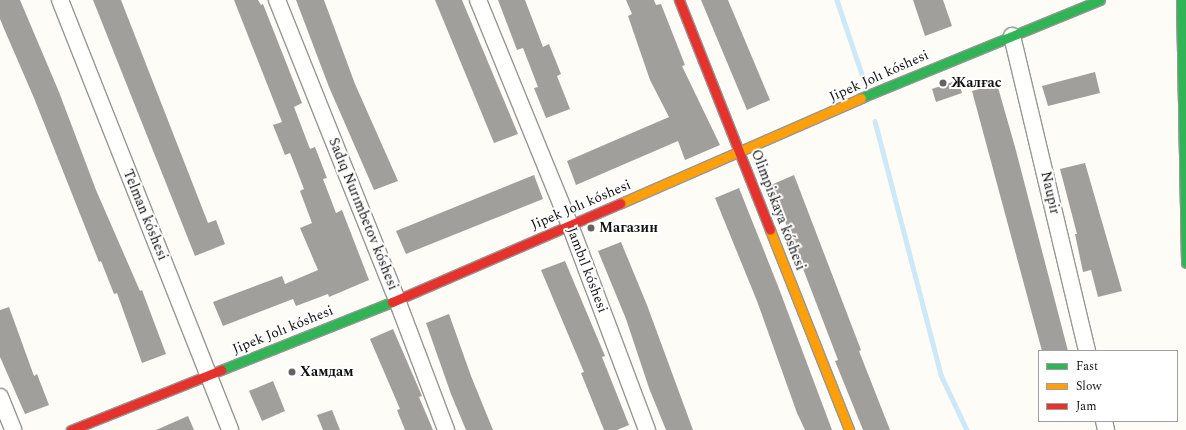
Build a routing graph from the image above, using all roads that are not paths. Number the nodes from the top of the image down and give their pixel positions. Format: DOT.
graph roads {
  1 [pos="60,0"];
  2 [pos="277,0"];
  3 [pos="478,0"];
  4 [pos="679,0"];
  5 [pos="1100,0"];
  6 [pos="1181,0"];
  7 [pos="1012,36"];
  8 [pos="741,152"];
  9 [pos="570,225"];
  10 [pos="1186,263"];
  11 [pos="397,300"];
  12 [pos="1087,350"];
  13 [pos="209,375"];
  14 [pos="0,397"];
  15 [pos="13,430"];
  16 [pos="71,430"];
  17 [pos="230,430"];
  18 [pos="446,430"];
  19 [pos="647,430"];
  20 [pos="849,430"];
  1 -- 13 [label="street, Telman kóshesi"];
  2 -- 11 [label="street, Sadıq Nurımbetov kóshesi"];
  3 -- 9 [label="street, Jambıl kóshesi"];
  4 -- 8 [label="main road, Olimpiskaya kóshesi"];
  5 -- 7 [label="main road, Jipek Jolı kóshesi"];
  6 -- 10 [label="main road"];
  7 -- 8 [label="main road, Jipek Jolı kóshesi"];
  7 -- 12 [label="street, Naupir"];
  8 -- 9 [label="main road, Jipek Jolı kóshesi"];
  8 -- 20 [label="main road, Olimpiskaya kóshesi"];
  9 -- 11 [label="main road, Jipek Jolı kóshesi"];
  9 -- 19 [label="street, Jambıl kóshesi"];
  11 -- 13 [label="main road, Jipek Jolı kóshesi"];
  11 -- 18 [label="street, Sadıq Nurımbetov kóshesi"];
  13 -- 16 [label="main road, Jipek Jolı kóshesi"];
  13 -- 17 [label="street, Telman kóshesi"];
  14 -- 15 [label="street"];
}
